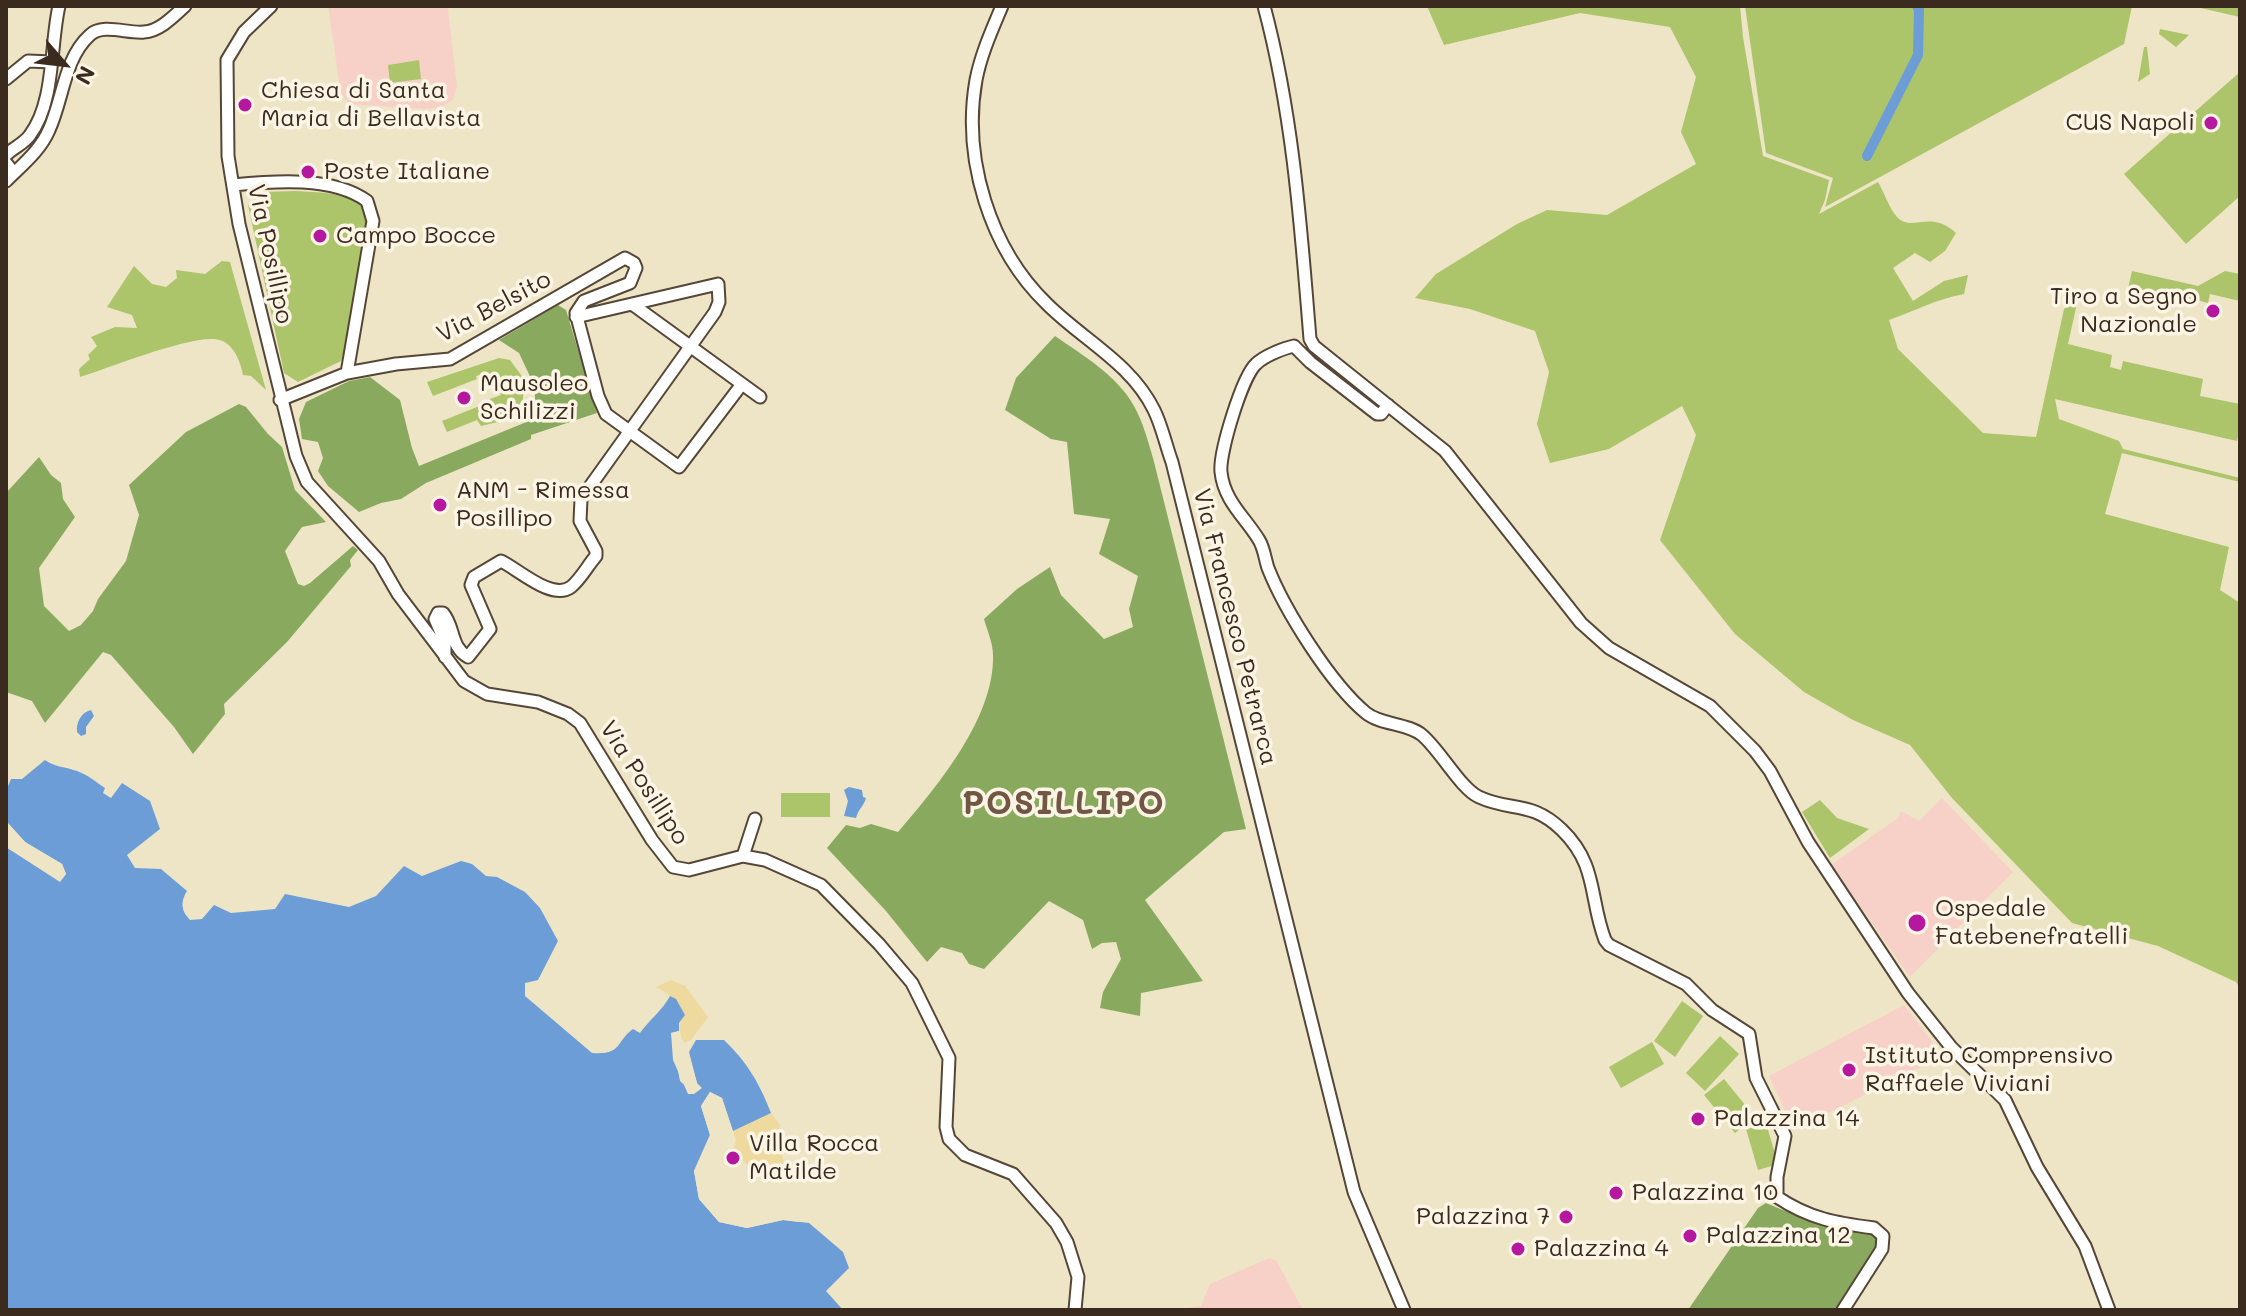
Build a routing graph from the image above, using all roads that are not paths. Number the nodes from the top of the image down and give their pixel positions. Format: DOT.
graph roads {
  1 [pos="59,6"];
  2 [pos="185,6"];
  3 [pos="271,6"];
  4 [pos="1002,6"];
  5 [pos="1264,6"];
  6 [pos="52,62"];
  7 [pos="6,79"];
  8 [pos="6,155"];
  9 [pos="6,163"];
  10 [pos="10,177"];
  11 [pos="233,185"];
  12 [pos="632,304"];
  13 [pos="576,317"];
  14 [pos="691,347"];
  15 [pos="347,373"];
  16 [pos="742,384"];
  17 [pos="760,397"];
  18 [pos="280,400"];
  19 [pos="1388,405"];
  20 [pos="629,432"];
  21 [pos="445,657"];
  22 [pos="755,819"];
  23 [pos="743,856"];
  24 [pos="1075,1310"];
  25 [pos="1404,1310"];
  26 [pos="1843,1310"];
  27 [pos="2109,1310"];
  1 -- 6 [label="street"];
  2 -- 10 [label="street"];
  3 -- 11 [label="street, Via Posillipo"];
  4 -- 25 [label="street, Via Francesco Petrarca"];
  5 -- 19 [label="street"];
  6 -- 7 [label="street"];
  6 -- 8 [label="street"];
  9 -- 10 [label="street"];
  11 -- 15 [label="street"];
  11 -- 18 [label="street, Via Posillipo"];
  12 -- 13 [label="street"];
  12 -- 14 [label="street"];
  12 -- 14 [label="street"];
  13 -- 15 [label="street, Via Belsito"];
  13 -- 20 [label="street"];
  14 -- 16 [label="street"];
  14 -- 20 [label="street"];
  15 -- 18 [label="street, Via Belsito"];
  16 -- 17 [label="street"];
  16 -- 20 [label="street"];
  18 -- 21 [label="street, Via Posillipo"];
  19 -- 26 [label="street"];
  19 -- 27 [label="street"];
  20 -- 21 [label="street"];
  21 -- 23 [label="street, Via Posillipo"];
  22 -- 23 [label="street"];
  23 -- 24 [label="street"];
}
